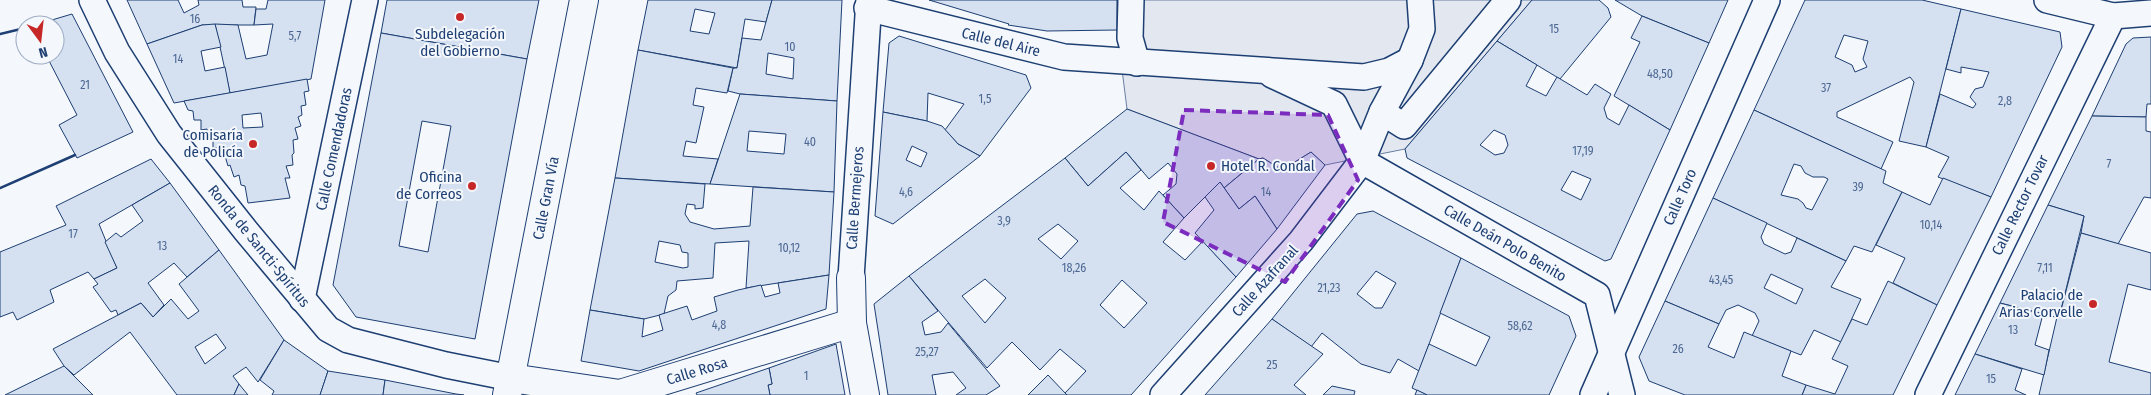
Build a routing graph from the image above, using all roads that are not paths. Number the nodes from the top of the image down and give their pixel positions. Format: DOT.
graph roads {
  1 [pos="92,0"];
  2 [pos="365,0"];
  3 [pos="584,0"];
  4 [pos="1131,0"];
  5 [pos="1420,0"];
  6 [pos="1508,0"];
  7 [pos="1767,0"];
  8 [pos="2047,0"];
  9 [pos="868,4"];
  10 [pos="2151,13"];
  11 [pos="2113,16"];
  12 [pos="1410,60"];
  13 [pos="1137,63"];
  14 [pos="1262,70"];
  15 [pos="1382,112"];
  16 [pos="1362,161"];
  17 [pos="851,278"];
  18 [pos="302,299"];
  19 [pos="852,323"];
  20 [pos="1611,352"];
  21 [pos="509,387"];
  22 [pos="865,395"];
  23 [pos="1163,395"];
  24 [pos="1593,395"];
  25 [pos="1622,395"];
  26 [pos="1928,395"];
  1 -- 18 [label="street, Ronda de Sancti-Spíritus"];
  2 -- 18 [label="street, Calle Comendadoras"];
  3 -- 21 [label="street, Calle Gran Vía"];
  4 -- 13 [label="street"];
  5 -- 12 [label="street, Calle Azafranal"];
  6 -- 15 [label="street"];
  7 -- 20 [label="street, Calle Toro"];
  8 -- 11 [label="street"];
  9 -- 13 [label="street, Calle del Aire"];
  9 -- 17 [label="street, Calle Bermejeros"];
  10 -- 11 [label="street"];
  11 -- 26 [label="street, Calle Rector Tovar"];
  12 -- 14 [label="street, Calle del Aire"];
  12 -- 15 [label="street, Calle Azafranal"];
  13 -- 14 [label="street, Calle del Aire"];
  14 -- 16 [label="street"];
  15 -- 16 [label="street, Calle Azafranal"];
  16 -- 20 [label="street, Calle Deán Polo Benito"];
  16 -- 23 [label="street, Calle Azafranal"];
  17 -- 19 [label="street, Calle Bermejeros"];
  18 -- 21 [label="street, Ronda de Sancti-Spíritus"];
  19 -- 21 [label="street, Calle Rosa"];
  19 -- 22 [label="street, Calle Bermejeros"];
  20 -- 24 [label="street, Calle Toro"];
  20 -- 25 [label="street, Calle Deán Polo Benito"];
}
